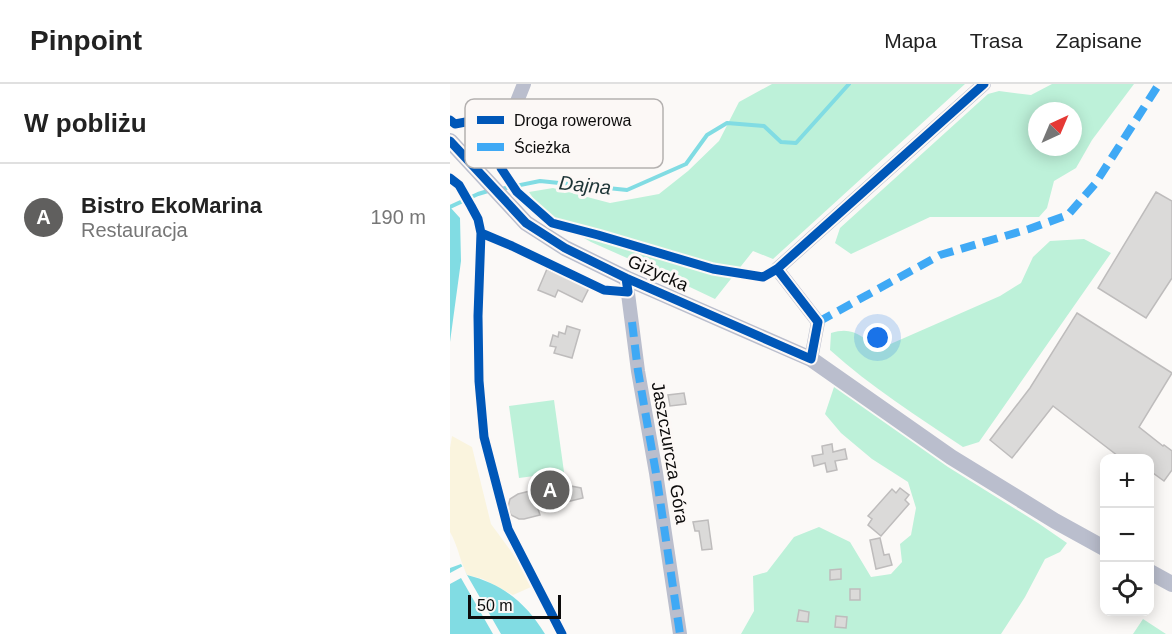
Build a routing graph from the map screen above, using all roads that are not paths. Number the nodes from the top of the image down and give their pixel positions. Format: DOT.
graph roads {
  1 [pos="524,84"];
  2 [pos="984,84"];
  3 [pos="518,99"];
  4 [pos="450,141"];
  5 [pos="465,157"];
  6 [pos="476,168"];
  7 [pos="626,278"];
  8 [pos="811,359"];
  9 [pos="1100,546"];
  10 [pos="1154,575"];
  11 [pos="1172,584"];
  12 [pos="680,634"];
  1 -- 3 [label="street"];
  2 -- 8 [label="street"];
  4 -- 5 [label="street"];
  6 -- 7 [label="street, Giżycka"];
  7 -- 8 [label="street, Giżycka"];
  7 -- 12 [label="street, Jaszczurcza Góra"];
  8 -- 9 [label="street, Giżycka"];
  10 -- 11 [label="street"];
}
